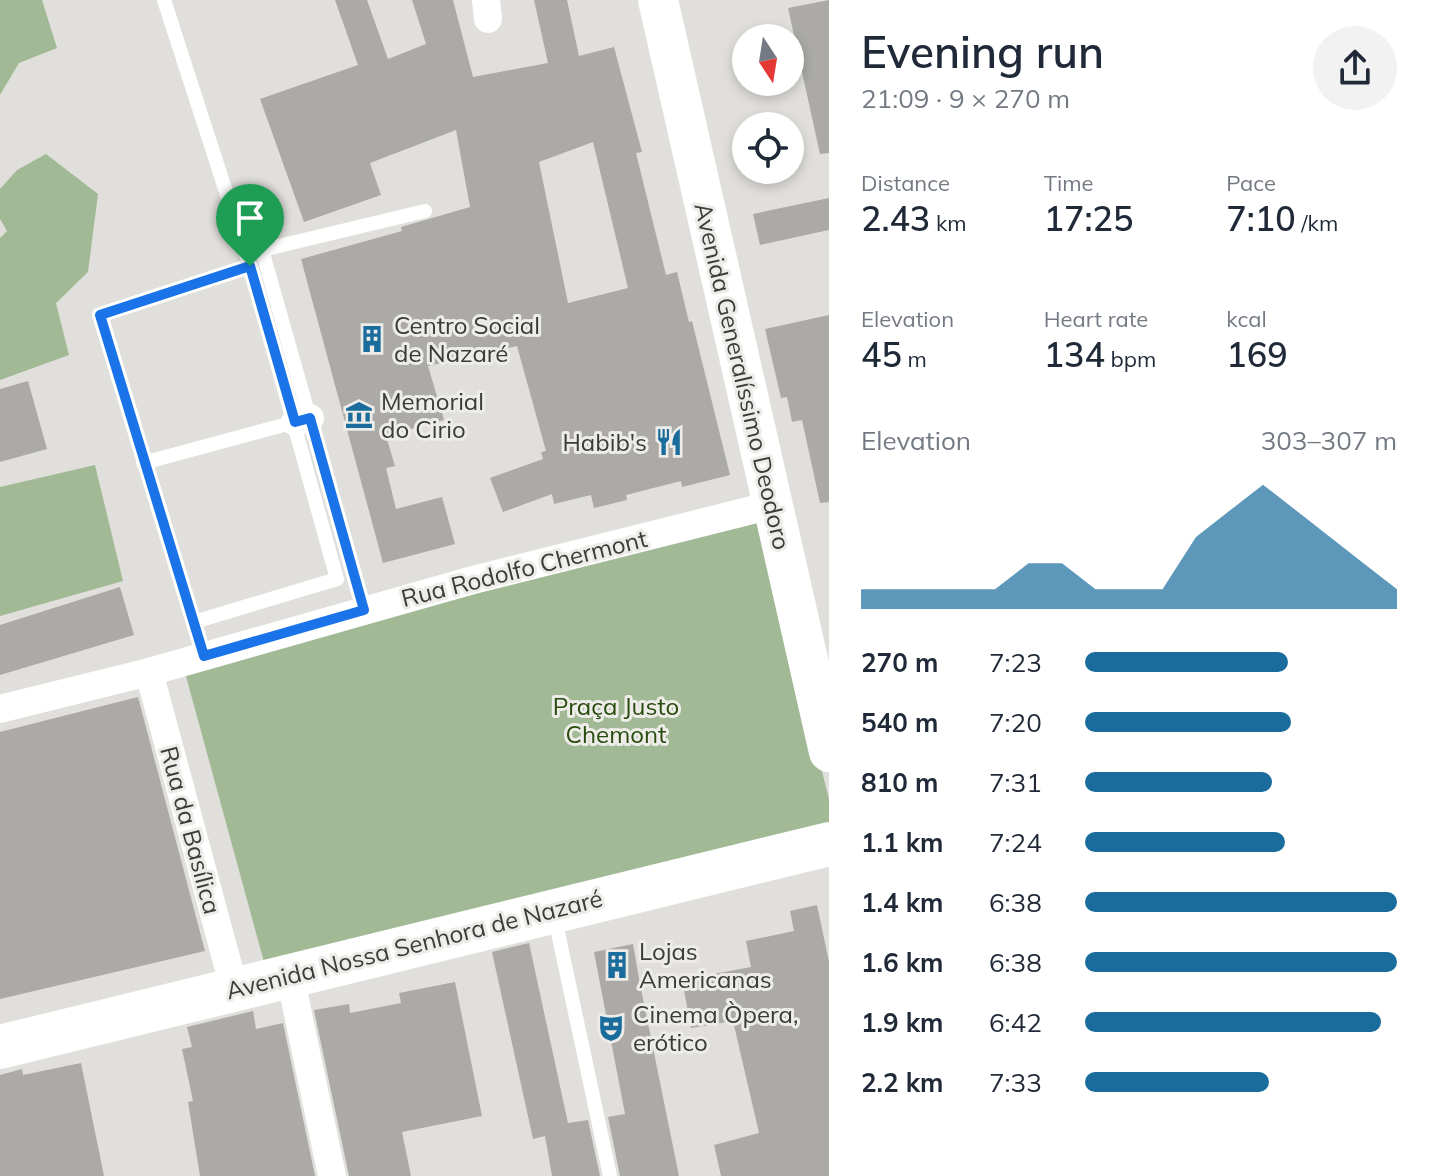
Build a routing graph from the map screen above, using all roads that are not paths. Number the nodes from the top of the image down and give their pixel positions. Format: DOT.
graph roads {
  1 [pos="164,0"];
  2 [pos="661,1"];
  3 [pos="425,211"];
  4 [pos="250,266"];
  5 [pos="303,420"];
  6 [pos="143,463"];
  7 [pos="772,505"];
  8 [pos="364,610"];
  9 [pos="194,622"];
  10 [pos="204,656"];
  11 [pos="149,672"];
  12 [pos="0,709"];
  13 [pos="829,752"];
  14 [pos="829,844"];
  15 [pos="553,910"];
  16 [pos="290,976"];
  17 [pos="234,988"];
  18 [pos="0,1047"];
  19 [pos="332,1176"];
  20 [pos="610,1176"];
  1 -- 4 [label="lane"];
  2 -- 7 [label="street, Avenida Generalíssimo Deodoro"];
  3 -- 5 [label="lane"];
  4 -- 5 [label="lane"];
  4 -- 6 [label="lane"];
  5 -- 6 [label="lane"];
  5 -- 8 [label="lane"];
  5 -- 9 [label="lane"];
  6 -- 9 [label="lane"];
  7 -- 8 [label="street, Rua Rodolfo Chermont"];
  7 -- 13 [label="street, Avenida Generalíssimo Deodoro"];
  8 -- 10 [label="street, Rua Rodolfo Chermont"];
  9 -- 10 [label="lane"];
  10 -- 11 [label="street, Rua Rodolfo Chermont"];
  11 -- 12 [label="street, Rua Rodolfo Chermont"];
  11 -- 17 [label="street, Rua da Basílica"];
  14 -- 15 [label="main road, Avenida Nossa Senhora de Nazaré"];
  15 -- 16 [label="main road, Avenida Nossa Senhora de Nazaré"];
  15 -- 20 [label="lane"];
  16 -- 17 [label="main road, Avenida Nossa Senhora de Nazaré"];
  16 -- 19 [label="street"];
  17 -- 18 [label="main road, Avenida Nossa Senhora de Nazaré"];
}
